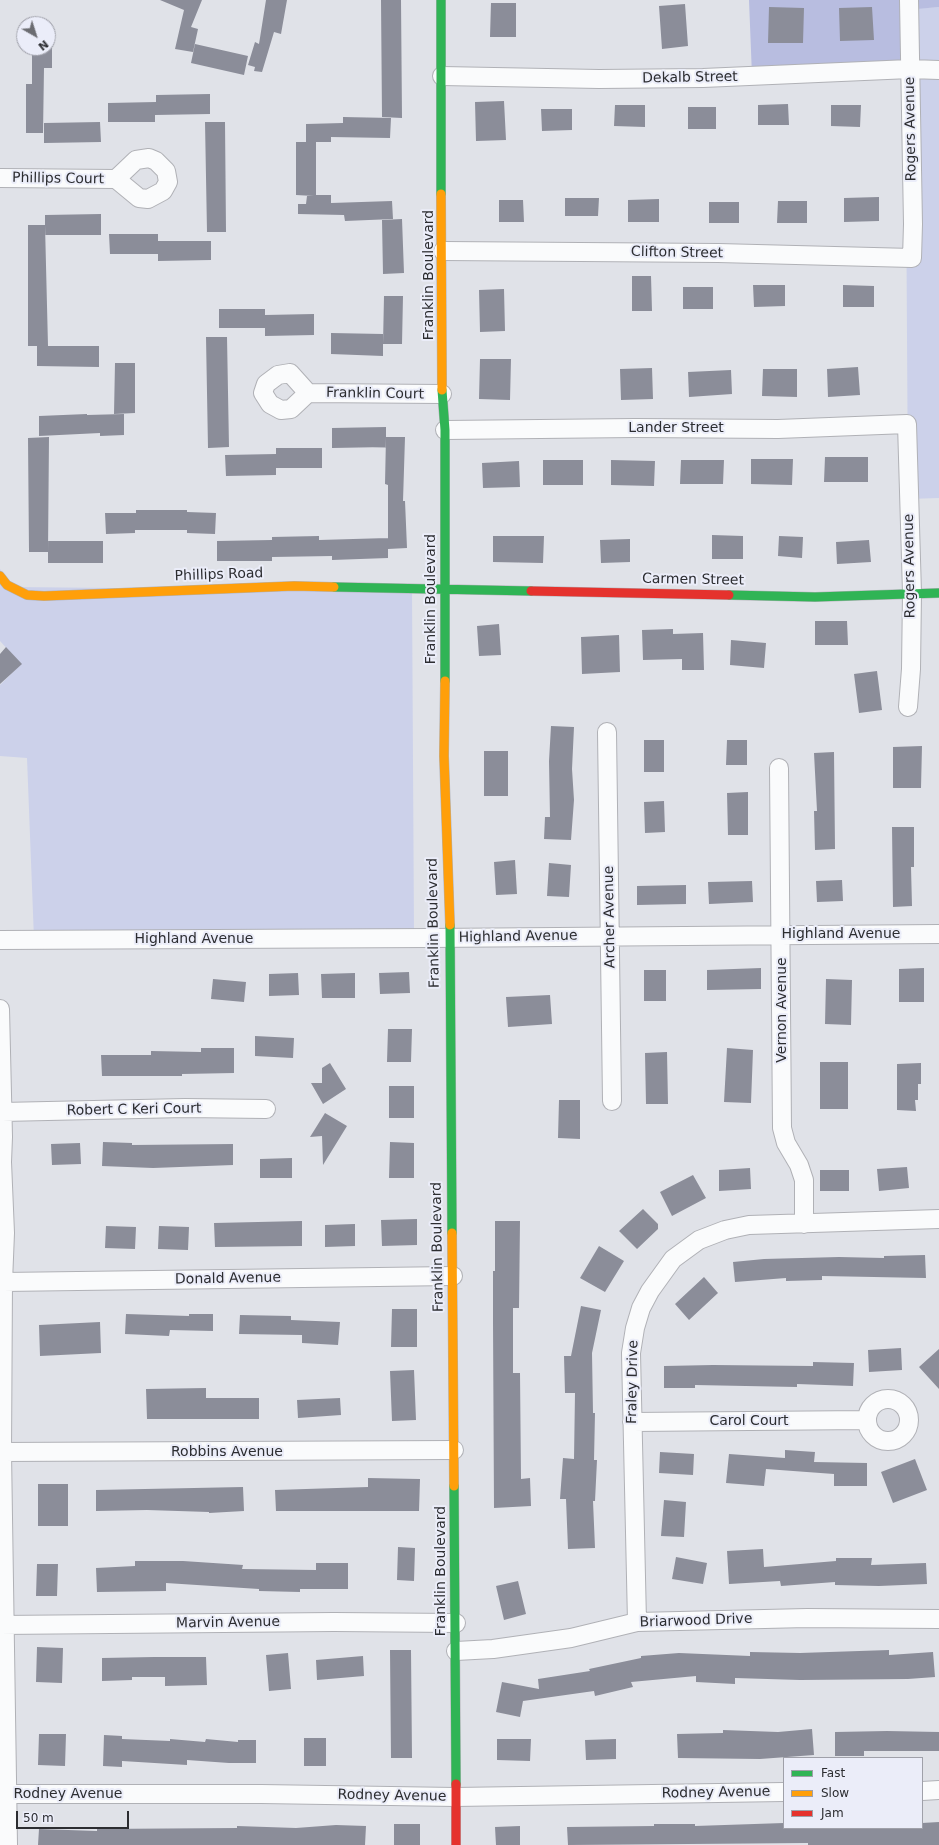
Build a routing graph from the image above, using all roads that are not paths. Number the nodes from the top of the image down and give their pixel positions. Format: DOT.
graph roads {
  1 [pos="441,0"];
  2 [pos="909,0"];
  3 [pos="910,69"];
  4 [pos="939,70"];
  5 [pos="442,76"];
  6 [pos="0,178"];
  7 [pos="116,180"];
  8 [pos="443,251"];
  9 [pos="912,258"];
  10 [pos="308,393"];
  11 [pos="442,394"];
  12 [pos="907,424"];
  13 [pos="445,430"];
  14 [pos="0,576"];
  15 [pos="446,590"];
  16 [pos="912,593"];
  17 [pos="939,593"];
  18 [pos="908,707"];
  19 [pos="607,732"];
  20 [pos="779,768"];
  21 [pos="782,934"];
  22 [pos="939,934"];
  23 [pos="611,936"];
  24 [pos="450,938"];
  25 [pos="0,940"];
  26 [pos="0,1009"];
  27 [pos="612,1101"];
  28 [pos="266,1109"];
  29 [pos="2,1112"];
  30 [pos="939,1219"];
  31 [pos="804,1224"];
  32 [pos="453,1276"];
  33 [pos="2,1282"];
  34 [pos="867,1420"];
  35 [pos="632,1422"];
  36 [pos="454,1450"];
  37 [pos="1,1452"];
  38 [pos="939,1619"];
  39 [pos="637,1622"];
  40 [pos="456,1623"];
  41 [pos="3,1625"];
  42 [pos="456,1651"];
  43 [pos="923,1790"];
  44 [pos="939,1790"];
  45 [pos="783,1792"];
  46 [pos="4,1794"];
  47 [pos="455,1797"];
  48 [pos="8,1845"];
  49 [pos="456,1845"];
  1 -- 5 [label="street, Franklin Boulevard"];
  2 -- 3 [label="street, Rogers Avenue"];
  3 -- 4 [label="street, Dekalb Street"];
  3 -- 5 [label="street, Dekalb Street"];
  3 -- 9 [label="street, Rogers Avenue"];
  5 -- 8 [label="street, Franklin Boulevard"];
  6 -- 7 [label="street, Phillips Court"];
  8 -- 9 [label="street, Clifton Street"];
  8 -- 11 [label="street, Franklin Boulevard"];
  10 -- 11 [label="street, Franklin Court"];
  11 -- 13 [label="street, Franklin Boulevard"];
  12 -- 13 [label="street, Lander Street"];
  12 -- 16 [label="street, Rogers Avenue"];
  13 -- 15 [label="street, Franklin Boulevard"];
  14 -- 15 [label="street, Phillips Road"];
  15 -- 16 [label="street, Carmen Street"];
  15 -- 24 [label="street, Franklin Boulevard"];
  16 -- 17 [label="street, Carmen Street"];
  16 -- 18 [label="street, Rogers Avenue"];
  19 -- 23 [label="street, Archer Avenue"];
  20 -- 21 [label="street, Vernon Avenue"];
  21 -- 22 [label="street, Highland Avenue"];
  21 -- 23 [label="street, Highland Avenue"];
  21 -- 31 [label="street, Vernon Avenue"];
  23 -- 24 [label="street, Highland Avenue"];
  23 -- 27 [label="street, Archer Avenue"];
  24 -- 25 [label="street, Highland Avenue"];
  24 -- 32 [label="street, Franklin Boulevard"];
  26 -- 29 [label="street"];
  28 -- 29 [label="street, Robert C Keri Court"];
  29 -- 33 [label="street"];
  30 -- 31 [label="street, Fraley Drive"];
  31 -- 35 [label="street, Fraley Drive"];
  32 -- 33 [label="street, Donald Avenue"];
  32 -- 36 [label="street, Franklin Boulevard"];
  33 -- 37 [label="street"];
  34 -- 35 [label="street, Carol Court"];
  35 -- 39 [label="street, Fraley Drive"];
  36 -- 37 [label="street, Robbins Avenue"];
  36 -- 40 [label="street, Franklin Boulevard"];
  37 -- 41 [label="street"];
  38 -- 39 [label="street, Briarwood Drive"];
  39 -- 42 [label="street, Briarwood Drive"];
  40 -- 41 [label="street, Marvin Avenue"];
  40 -- 42 [label="street, Franklin Boulevard"];
  41 -- 46 [label="street"];
  42 -- 47 [label="street, Franklin Boulevard"];
  43 -- 44 [label="street"];
  45 -- 47 [label="street, Rodney Avenue"];
  46 -- 47 [label="street, Rodney Avenue"];
  46 -- 48 [label="street"];
  47 -- 49 [label="street, Franklin Boulevard"];
}
